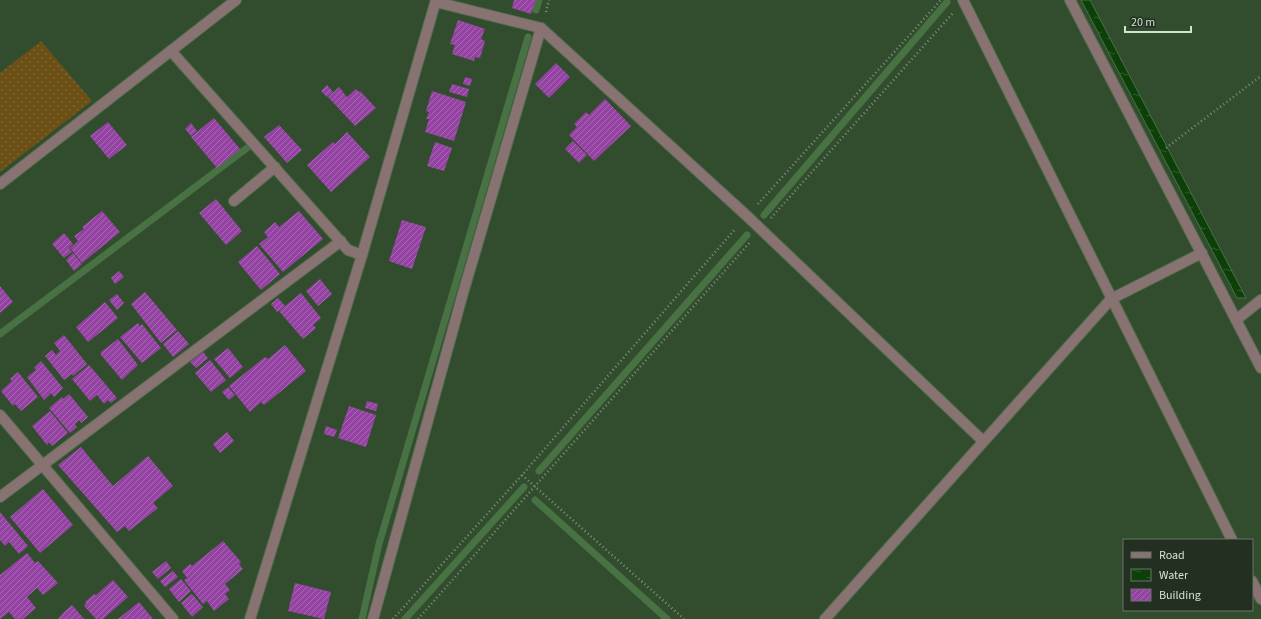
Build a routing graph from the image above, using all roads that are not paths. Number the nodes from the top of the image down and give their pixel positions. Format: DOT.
graph roads {
  1 [pos="236,0"];
  2 [pos="1070,0"];
  3 [pos="436,1"];
  4 [pos="963,1"];
  5 [pos="541,28"];
  6 [pos="171,51"];
  7 [pos="275,167"];
  8 [pos="0,184"];
  9 [pos="234,201"];
  10 [pos="341,241"];
  11 [pos="1202,253"];
  12 [pos="362,255"];
  13 [pos="1111,299"];
  14 [pos="1261,300"];
  15 [pos="1236,320"];
  16 [pos="1261,368"];
  17 [pos="0,414"];
  18 [pos="983,441"];
  19 [pos="42,465"];
  20 [pos="0,497"];
  21 [pos="1231,539"];
  22 [pos="1253,583"];
  23 [pos="1261,599"];
  24 [pos="173,619"];
  25 [pos="250,619"];
  26 [pos="373,619"];
  27 [pos="825,619"];
  1 -- 6 [label="street"];
  2 -- 11 [label="street"];
  3 -- 5 [label="street"];
  3 -- 12 [label="street"];
  4 -- 13 [label="street"];
  5 -- 18 [label="street"];
  5 -- 26 [label="street"];
  6 -- 7 [label="street"];
  6 -- 8 [label="street"];
  7 -- 9 [label="street"];
  7 -- 10 [label="street"];
  10 -- 12 [label="street"];
  10 -- 19 [label="street"];
  11 -- 13 [label="street"];
  11 -- 15 [label="street"];
  12 -- 25 [label="street"];
  13 -- 18 [label="street"];
  13 -- 21 [label="street"];
  14 -- 15 [label="street"];
  15 -- 16 [label="street"];
  17 -- 19 [label="street"];
  18 -- 27 [label="street"];
  19 -- 20 [label="street"];
  19 -- 24 [label="street"];
  22 -- 23 [label="street"];
}
